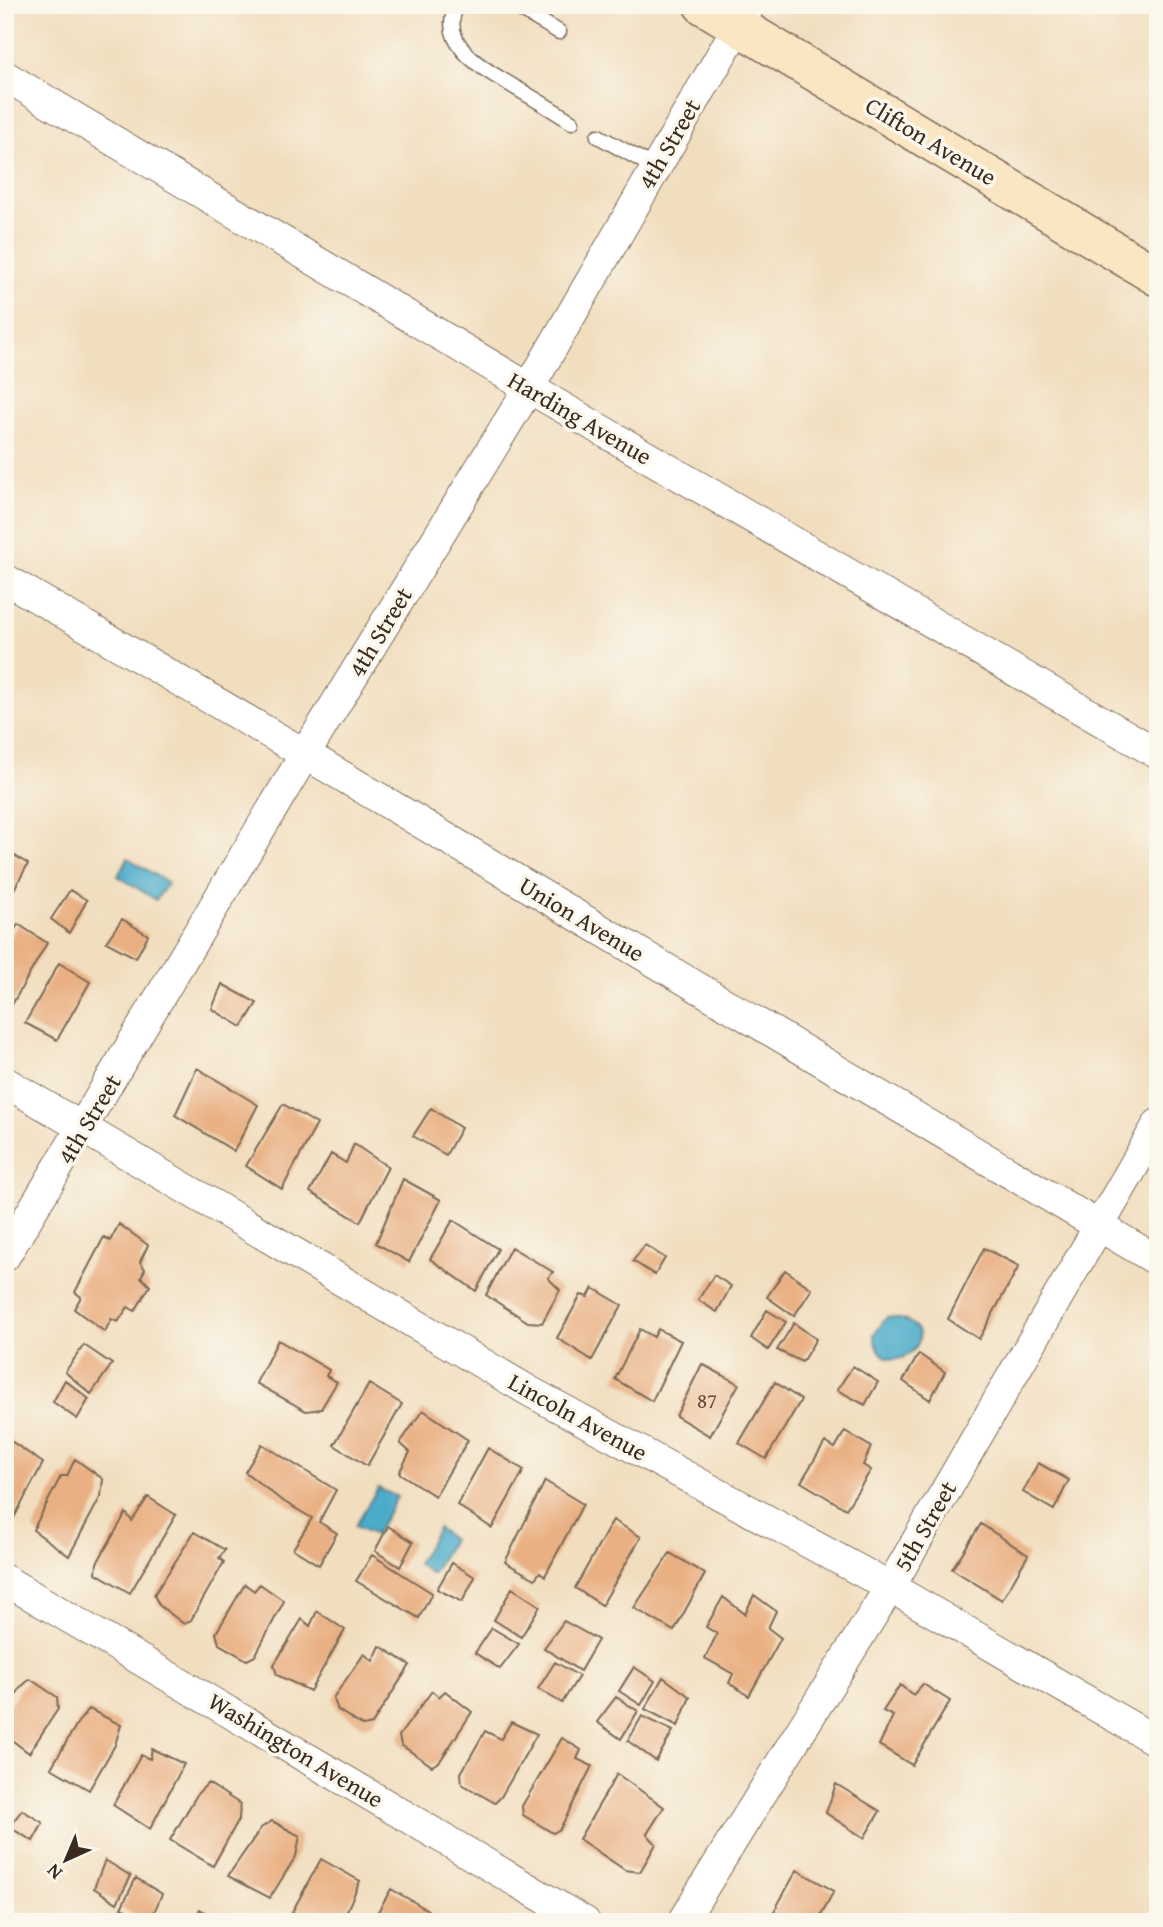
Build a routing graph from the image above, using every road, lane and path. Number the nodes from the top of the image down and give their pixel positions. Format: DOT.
graph roads {
  1 [pos="457,5"];
  2 [pos="513,5"];
  3 [pos="703,5"];
  4 [pos="744,16"];
  5 [pos="559,32"];
  6 [pos="5,76"];
  7 [pos="572,122"];
  8 [pos="598,136"];
  9 [pos="656,168"];
  10 [pos="1158,278"];
  11 [pos="528,388"];
  12 [pos="5,579"];
  13 [pos="305,754"];
  14 [pos="1158,754"];
  15 [pos="5,1082"];
  16 [pos="1158,1124"];
  17 [pos="83,1128"];
  18 [pos="1098,1225"];
  19 [pos="5,1256"];
  20 [pos="1158,1261"];
  21 [pos="5,1580"];
  22 [pos="890,1587"];
  23 [pos="1158,1742"];
  24 [pos="585,1922"];
  25 [pos="682,1922"];
  1 -- 7 [label="lane"];
  2 -- 5 [label="lane"];
  3 -- 4 [label="main road, Clifton Avenue"];
  4 -- 9 [label="street, 4th Street"];
  4 -- 10 [label="main road, Clifton Avenue"];
  6 -- 11 [label="street, Harding Avenue"];
  8 -- 9 [label="lane"];
  9 -- 11 [label="street, 4th Street"];
  11 -- 13 [label="street, 4th Street"];
  11 -- 14 [label="street, Harding Avenue"];
  12 -- 13 [label="street, Union Avenue"];
  13 -- 17 [label="street, 4th Street"];
  13 -- 18 [label="street, Union Avenue"];
  15 -- 17 [label="street, Lincoln Avenue"];
  16 -- 18 [label="street, 5th Street"];
  17 -- 19 [label="street, 4th Street"];
  17 -- 22 [label="street, Lincoln Avenue"];
  18 -- 20 [label="street, Union Avenue"];
  18 -- 22 [label="street, 5th Street"];
  21 -- 24 [label="street, Washington Avenue"];
  22 -- 23 [label="street, Lincoln Avenue"];
  22 -- 25 [label="street, 5th Street"];
}
